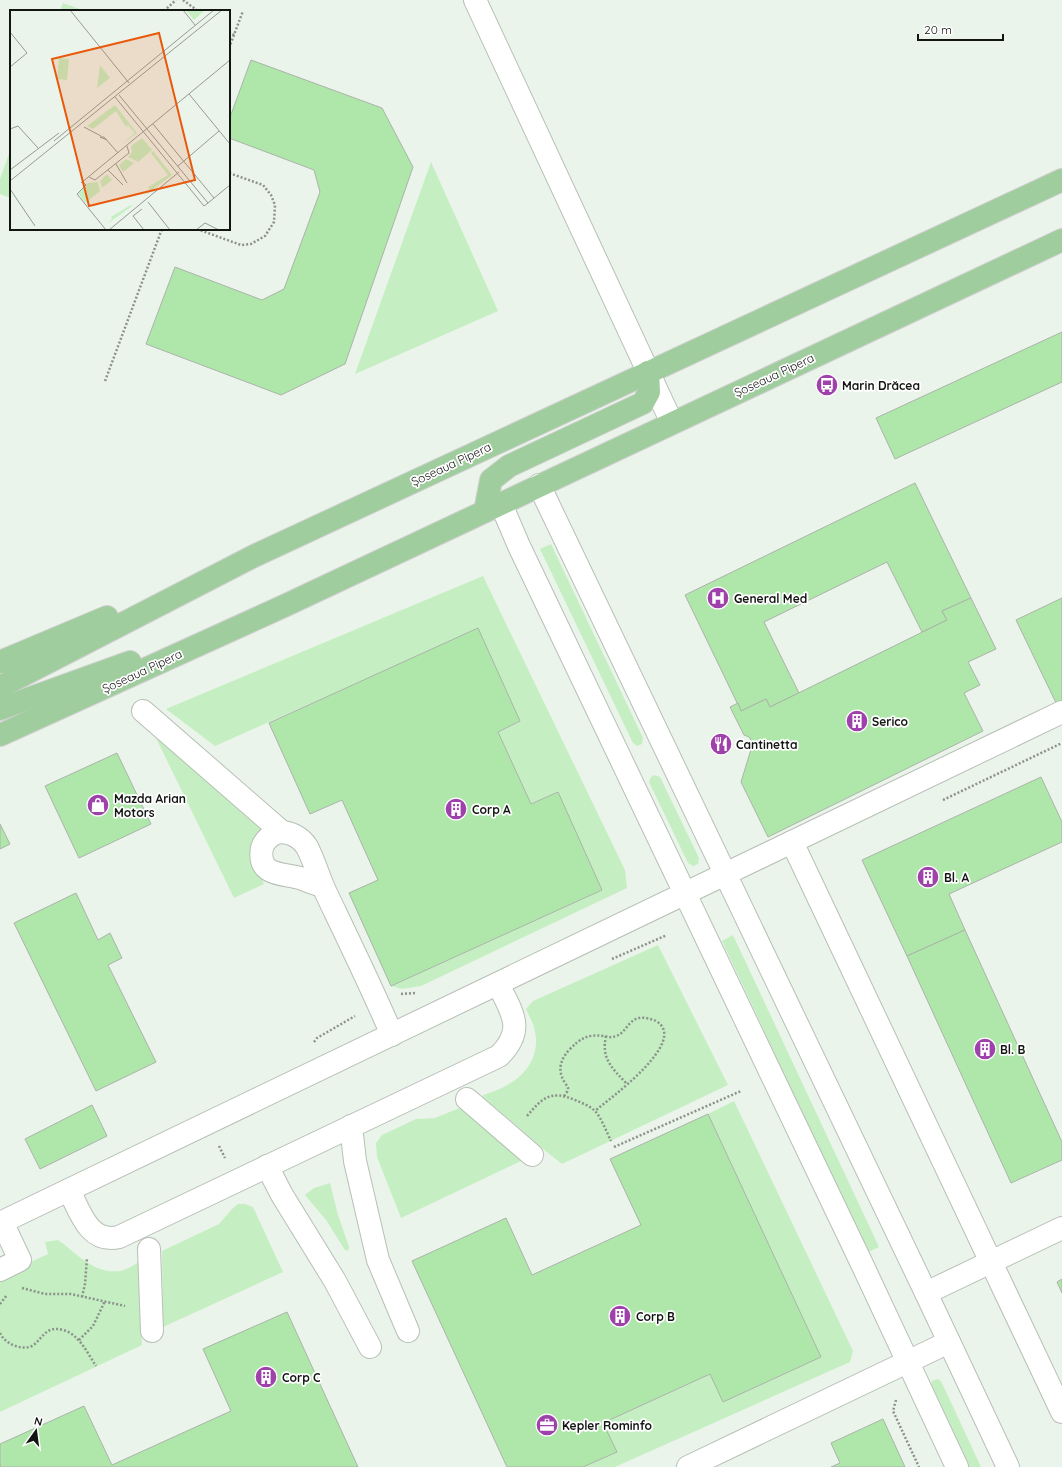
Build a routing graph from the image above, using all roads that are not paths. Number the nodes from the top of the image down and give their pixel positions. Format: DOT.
graph roads {
  1 [pos="475,0"];
  2 [pos="1062,180"];
  3 [pos="1062,240"];
  4 [pos="648,372"];
  5 [pos="672,423"];
  6 [pos="539,485"];
  7 [pos="493,507"];
  8 [pos="254,556"];
  9 [pos="284,606"];
  10 [pos="0,662"];
  11 [pos="0,687"];
  12 [pos="0,709"];
  13 [pos="143,711"];
  14 [pos="1061,716"];
  15 [pos="0,736"];
  16 [pos="282,832"];
  17 [pos="792,842"];
  18 [pos="726,875"];
  19 [pos="323,886"];
  20 [pos="684,894"];
  21 [pos="498,984"];
  22 [pos="392,1035"];
  23 [pos="467,1099"];
  24 [pos="351,1126"];
  25 [pos="532,1155"];
  26 [pos="267,1166"];
  27 [pos="69,1190"];
  28 [pos="1,1223"];
  29 [pos="1062,1228"];
  30 [pos="149,1249"];
  31 [pos="991,1262"];
  32 [pos="0,1270"];
  33 [pos="926,1293"];
  34 [pos="408,1331"];
  35 [pos="152,1332"];
  36 [pos="949,1342"];
  37 [pos="370,1347"];
  38 [pos="907,1361"];
  39 [pos="1062,1412"];
  40 [pos="688,1467"];
  41 [pos="956,1467"];
  42 [pos="1008,1467"];
  1 -- 4 [label="street"];
  2 -- 4 [label="main road, Șoseaua Pipera"];
  3 -- 5 [label="main road, Șoseaua Pipera"];
  4 -- 5 [label="street"];
  4 -- 7 [label="main road"];
  4 -- 8 [label="main road, Șoseaua Pipera"];
  5 -- 6 [label="main road, Șoseaua Pipera"];
  6 -- 7 [label="main road, Șoseaua Pipera"];
  6 -- 18 [label="street"];
  7 -- 9 [label="main road, Șoseaua Pipera"];
  7 -- 20 [label="street"];
  8 -- 10 [label="main road, Șoseaua Pipera"];
  8 -- 11 [label="main road, Șoseaua Pipera"];
  9 -- 12 [label="main road, Șoseaua Pipera"];
  9 -- 15 [label="main road, Șoseaua Pipera"];
  13 -- 16 [label="street"];
  14 -- 17 [label="street"];
  16 -- 19 [label="street"];
  16 -- 19 [label="street"];
  17 -- 18 [label="street"];
  17 -- 31 [label="street"];
  18 -- 20 [label="street"];
  18 -- 33 [label="street"];
  19 -- 22 [label="street"];
  20 -- 21 [label="street"];
  20 -- 38 [label="street"];
  21 -- 22 [label="street"];
  21 -- 24 [label="street"];
  22 -- 27 [label="street"];
  23 -- 25 [label="street"];
  24 -- 26 [label="street"];
  24 -- 34 [label="street"];
  26 -- 27 [label="street"];
  26 -- 37 [label="street"];
  27 -- 28 [label="street"];
  28 -- 32 [label="street"];
  29 -- 31 [label="street"];
  30 -- 35 [label="street"];
  31 -- 33 [label="street"];
  31 -- 39 [label="street"];
  33 -- 36 [label="street"];
  36 -- 38 [label="street"];
  36 -- 42 [label="street"];
  38 -- 40 [label="street"];
  38 -- 41 [label="street"];
}
